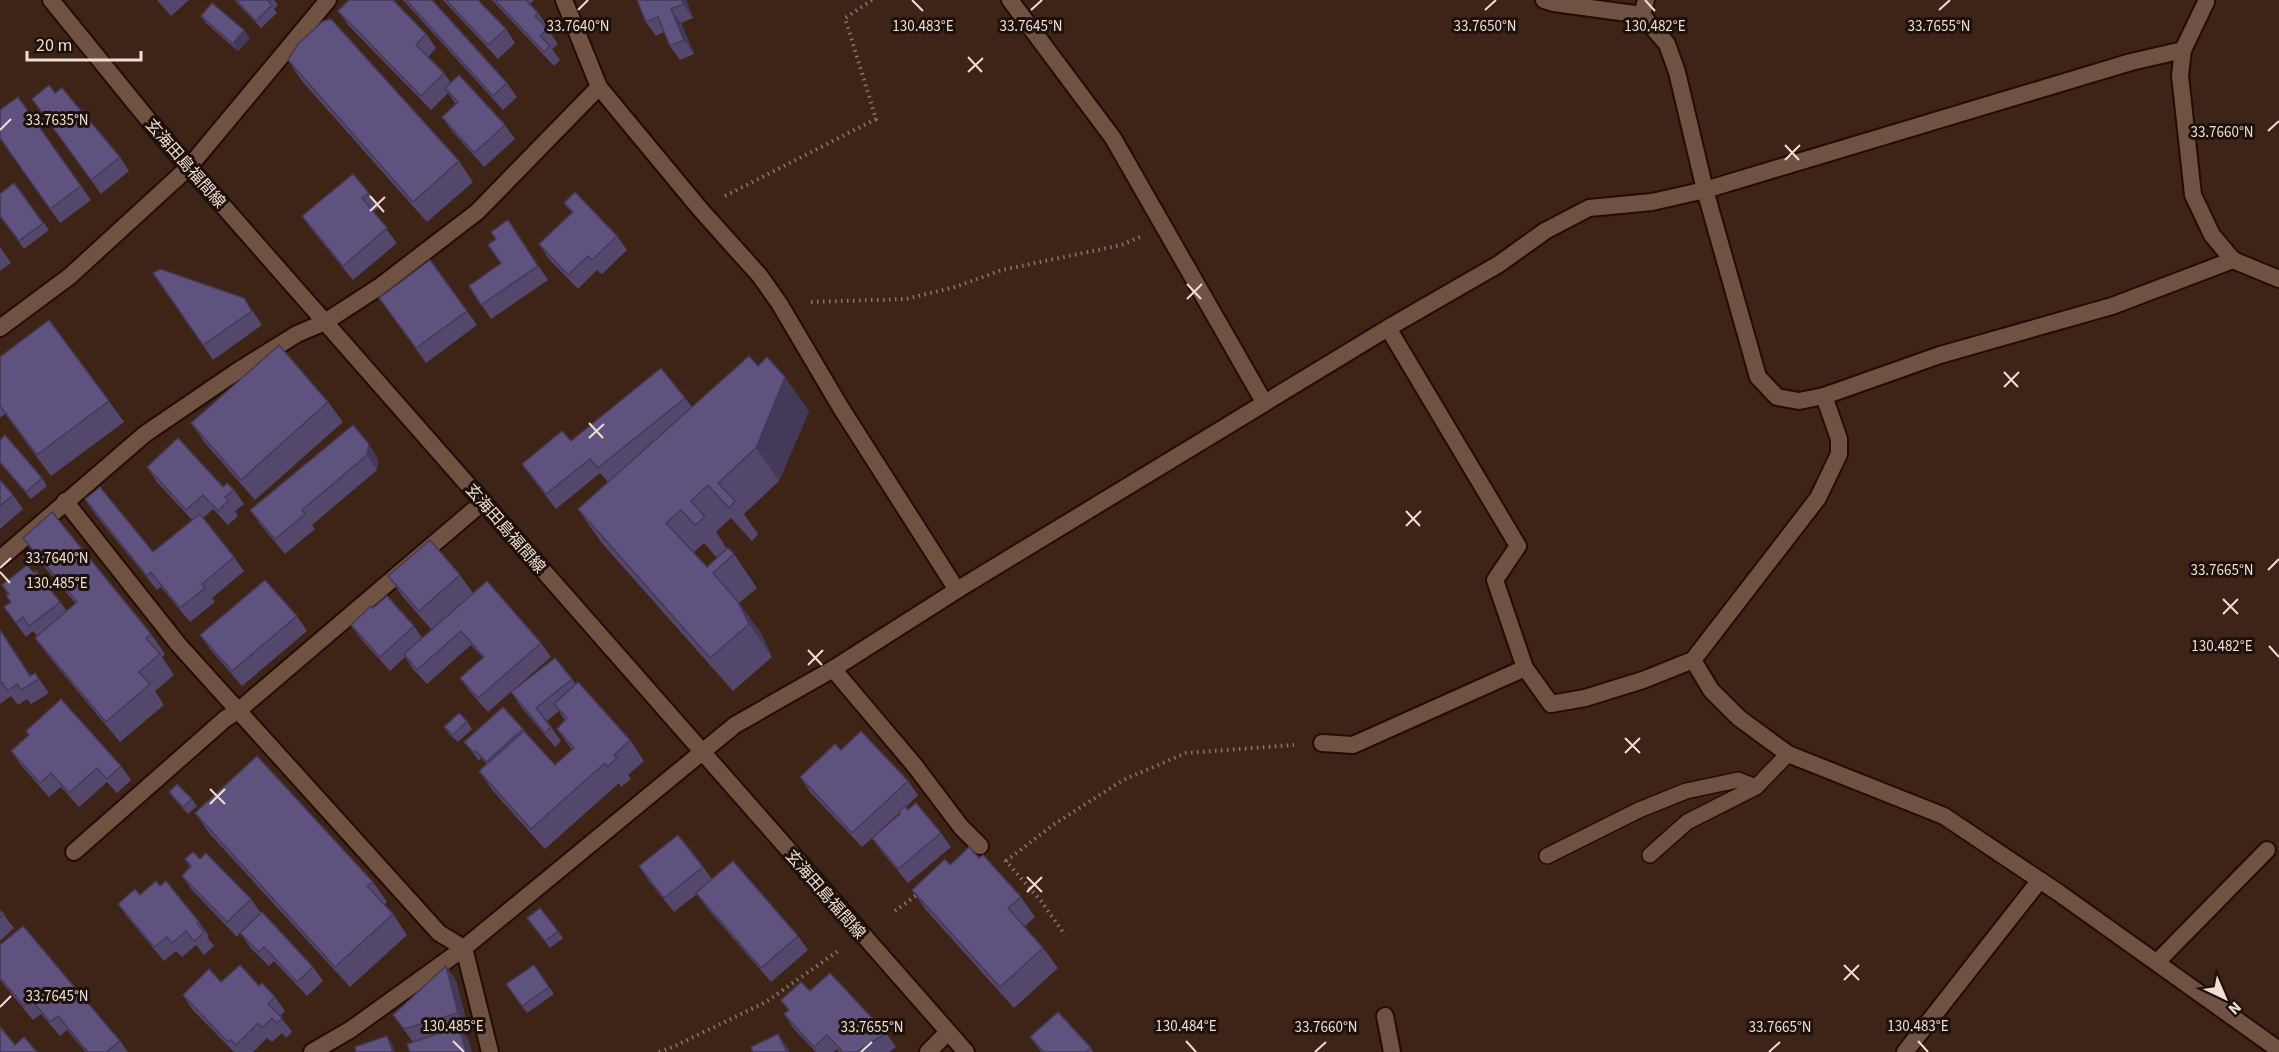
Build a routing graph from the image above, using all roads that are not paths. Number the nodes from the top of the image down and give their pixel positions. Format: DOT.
graph roads {
  1 [pos="51,0"];
  2 [pos="328,0"];
  3 [pos="564,0"];
  4 [pos="1010,0"];
  5 [pos="1544,0"];
  6 [pos="2207,1"];
  7 [pos="1644,8"];
  8 [pos="2183,50"];
  9 [pos="598,87"];
  10 [pos="189,167"];
  11 [pos="1705,190"];
  12 [pos="2233,260"];
  13 [pos="2279,279"];
  14 [pos="325,322"];
  15 [pos="0,328"];
  16 [pos="1388,328"];
  17 [pos="1824,396"];
  18 [pos="1264,402"];
  19 [pos="64,501"];
  20 [pos="483,502"];
  21 [pos="0,559"];
  22 [pos="957,590"];
  23 [pos="1693,660"];
  24 [pos="1525,668"];
  25 [pos="833,669"];
  26 [pos="239,710"];
  27 [pos="1322,743"];
  28 [pos="702,752"];
  29 [pos="1788,754"];
  30 [pos="1756,787"];
  31 [pos="980,846"];
  32 [pos="2267,850"];
  33 [pos="74,852"];
  34 [pos="1650,855"];
  35 [pos="1547,856"];
  36 [pos="2040,880"];
  37 [pos="464,948"];
  38 [pos="2157,962"];
  39 [pos="1385,1016"];
  40 [pos="948,1032"];
  41 [pos="2279,1050"];
  42 [pos="312,1052"];
  43 [pos="490,1052"];
  44 [pos="928,1052"];
  45 [pos="966,1052"];
  46 [pos="1392,1052"];
  47 [pos="1905,1052"];
  1 -- 10 [label="street, 玄海田島福間線"];
  2 -- 10 [label="street"];
  3 -- 9 [label="street"];
  4 -- 18 [label="street"];
  5 -- 7 [label="street"];
  6 -- 8 [label="street"];
  7 -- 11 [label="street"];
  8 -- 11 [label="street"];
  8 -- 12 [label="street"];
  9 -- 14 [label="street"];
  9 -- 22 [label="street"];
  10 -- 14 [label="street, 玄海田島福間線"];
  10 -- 15 [label="street"];
  11 -- 16 [label="street"];
  11 -- 17 [label="street"];
  12 -- 13 [label="street"];
  12 -- 17 [label="street"];
  14 -- 19 [label="street"];
  14 -- 20 [label="street, 玄海田島福間線"];
  16 -- 18 [label="street"];
  16 -- 24 [label="street"];
  17 -- 23 [label="street"];
  18 -- 22 [label="street"];
  19 -- 21 [label="street"];
  19 -- 26 [label="street"];
  20 -- 26 [label="street"];
  20 -- 28 [label="street, 玄海田島福間線"];
  22 -- 25 [label="street"];
  23 -- 24 [label="street"];
  23 -- 29 [label="street"];
  24 -- 27 [label="street"];
  25 -- 28 [label="street"];
  25 -- 31 [label="street"];
  26 -- 33 [label="street"];
  26 -- 37 [label="street"];
  28 -- 37 [label="street"];
  28 -- 40 [label="street, 玄海田島福間線"];
  29 -- 30 [label="lane"];
  29 -- 36 [label="street"];
  30 -- 34 [label="lane"];
  30 -- 35 [label="lane"];
  32 -- 38 [label="street"];
  36 -- 38 [label="street"];
  36 -- 47 [label="street"];
  37 -- 42 [label="street"];
  37 -- 43 [label="street"];
  38 -- 41 [label="street"];
  39 -- 46 [label="street"];
  40 -- 44 [label="street"];
  40 -- 45 [label="street, 玄海田島福間線"];
}
